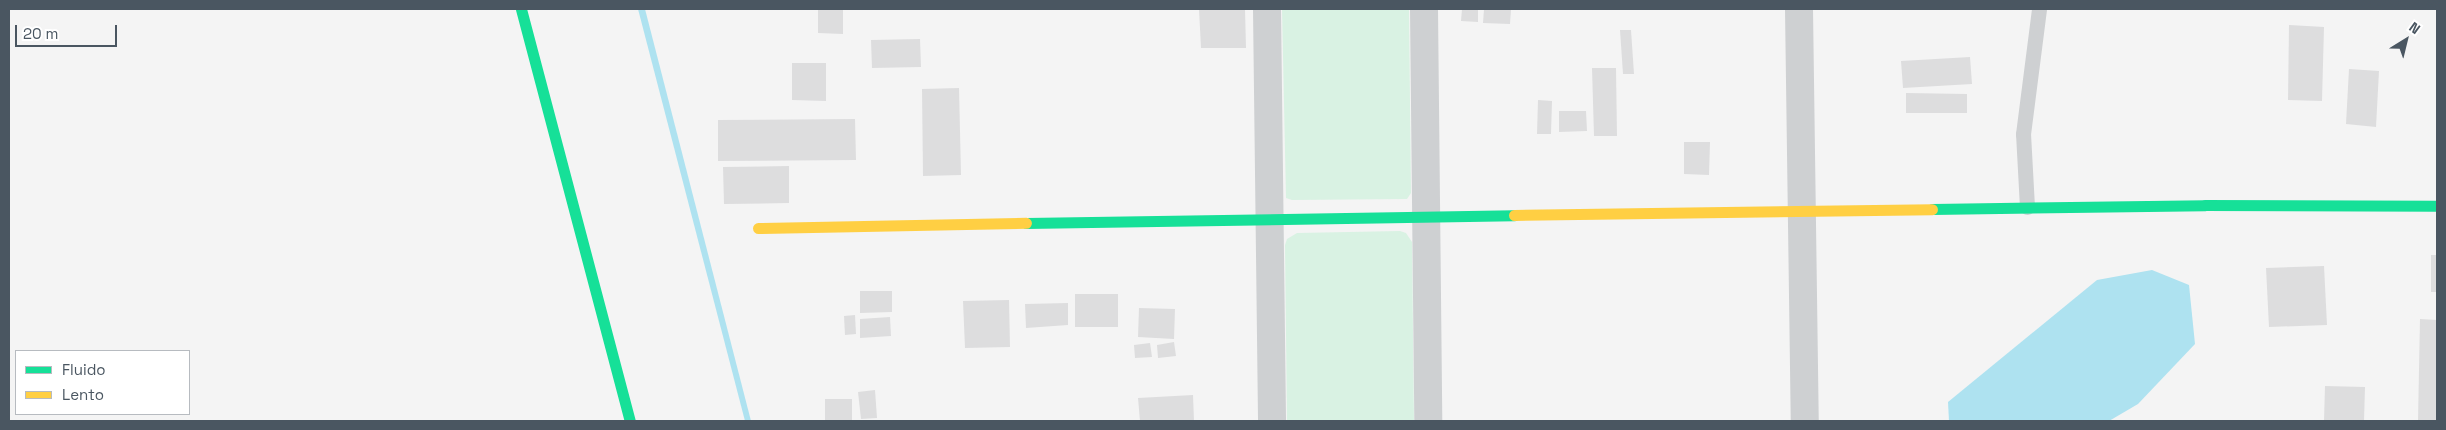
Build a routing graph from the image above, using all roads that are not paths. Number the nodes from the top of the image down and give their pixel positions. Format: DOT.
graph roads {
  1 [pos="521,9"];
  2 [pos="1267,9"];
  3 [pos="1424,9"];
  4 [pos="1799,9"];
  5 [pos="2039,9"];
  6 [pos="2437,206"];
  7 [pos="2027,207"];
  8 [pos="1803,210"];
  9 [pos="1426,216"];
  10 [pos="1269,218"];
  11 [pos="758,228"];
  12 [pos="630,421"];
  13 [pos="1272,421"];
  14 [pos="1428,421"];
  15 [pos="1805,421"];
  1 -- 12 [label="street"];
  2 -- 10 [label="street"];
  3 -- 9 [label="street"];
  4 -- 8 [label="street"];
  5 -- 7 [label="lane"];
  6 -- 7 [label="street"];
  7 -- 8 [label="street"];
  8 -- 9 [label="street"];
  8 -- 15 [label="street"];
  9 -- 10 [label="street"];
  9 -- 14 [label="street"];
  10 -- 11 [label="street"];
  10 -- 13 [label="street"];
}
